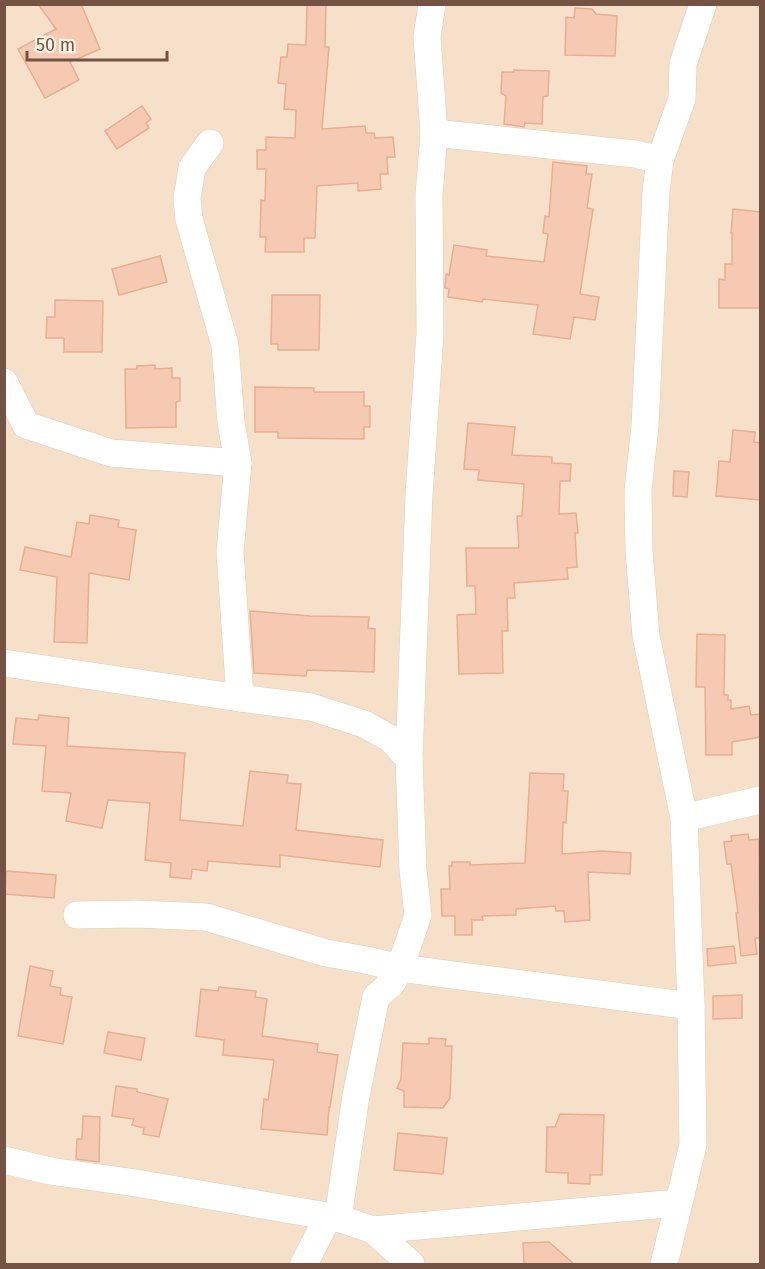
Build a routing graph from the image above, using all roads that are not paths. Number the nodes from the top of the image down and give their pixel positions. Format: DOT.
graph roads {
  1 [pos="432,4"];
  2 [pos="703,4"];
  3 [pos="434,133"];
  4 [pos="210,143"];
  5 [pos="660,160"];
  6 [pos="4,382"];
  7 [pos="238,463"];
  8 [pos="4,663"];
  9 [pos="240,698"];
  10 [pos="410,759"];
  11 [pos="760,800"];
  12 [pos="684,818"];
  13 [pos="77,915"];
  14 [pos="400,968"];
  15 [pos="691,1006"];
  16 [pos="4,1160"];
  17 [pos="678,1203"];
  18 [pos="333,1218"];
  19 [pos="373,1230"];
  20 [pos="304,1264"];
  21 [pos="411,1264"];
  22 [pos="664,1264"];
  1 -- 3 [label="street"];
  2 -- 5 [label="street"];
  3 -- 5 [label="street"];
  3 -- 10 [label="street"];
  4 -- 7 [label="street"];
  5 -- 12 [label="street"];
  6 -- 7 [label="street"];
  7 -- 9 [label="street"];
  8 -- 9 [label="street"];
  9 -- 10 [label="street"];
  10 -- 14 [label="street"];
  11 -- 12 [label="street"];
  12 -- 15 [label="street"];
  13 -- 14 [label="street"];
  14 -- 15 [label="street"];
  14 -- 18 [label="street"];
  15 -- 17 [label="street"];
  16 -- 18 [label="street"];
  17 -- 19 [label="street"];
  17 -- 22 [label="street"];
  18 -- 19 [label="street"];
  18 -- 20 [label="street"];
  19 -- 21 [label="street"];
}
